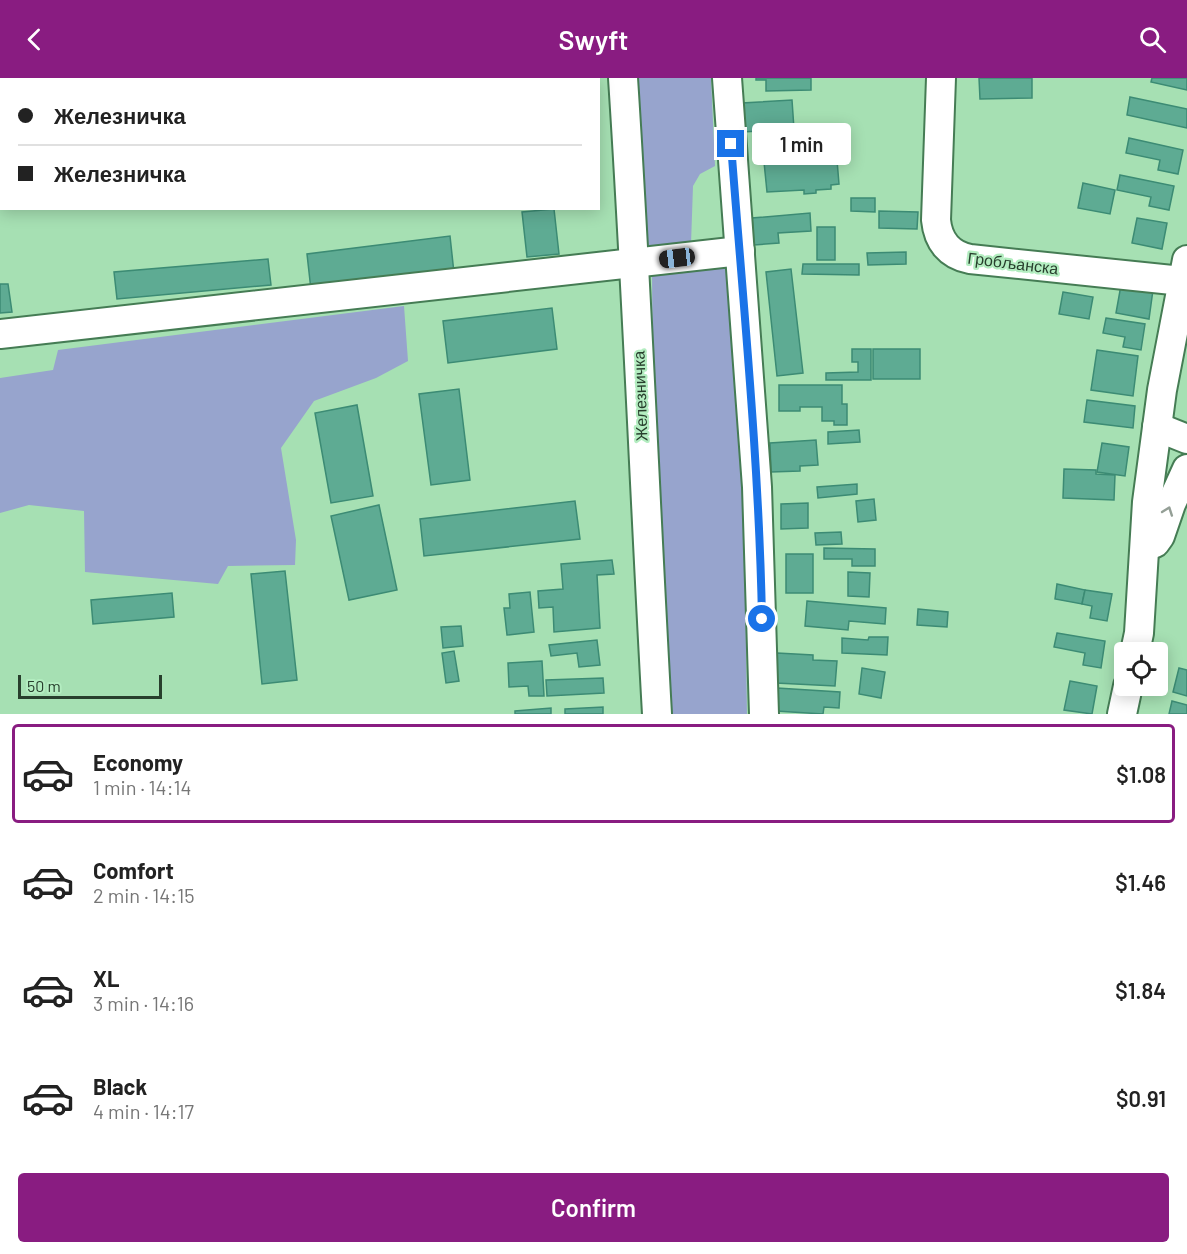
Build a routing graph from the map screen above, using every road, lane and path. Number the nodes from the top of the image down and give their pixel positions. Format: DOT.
graph roads {
  1 [pos="622,78"];
  2 [pos="727,78"];
  3 [pos="941,78"];
  4 [pos="740,251"];
  5 [pos="636,263"];
  6 [pos="1185,270"];
  7 [pos="0,334"];
  8 [pos="1157,427"];
  9 [pos="1187,439"];
  10 [pos="1187,469"];
  11 [pos="1145,546"];
  12 [pos="1137,642"];
  13 [pos="1126,696"];
  14 [pos="657,714"];
  15 [pos="764,714"];
  16 [pos="1122,714"];
  1 -- 5 [label="street, Железничка"];
  2 -- 4 [label="street"];
  3 -- 6 [label="street, Гробљанска"];
  4 -- 5 [label="street"];
  4 -- 15 [label="street"];
  5 -- 7 [label="street"];
  5 -- 14 [label="street, Железничка"];
  6 -- 8 [label="street, Гробљанска"];
  8 -- 9 [label="street"];
  8 -- 11 [label="street, Гробљанска"];
  11 -- 10 [label="street, one-way"];
  11 -- 12 [label="street, Гробљанска"];
  13 -- 16 [label="street"];
}
